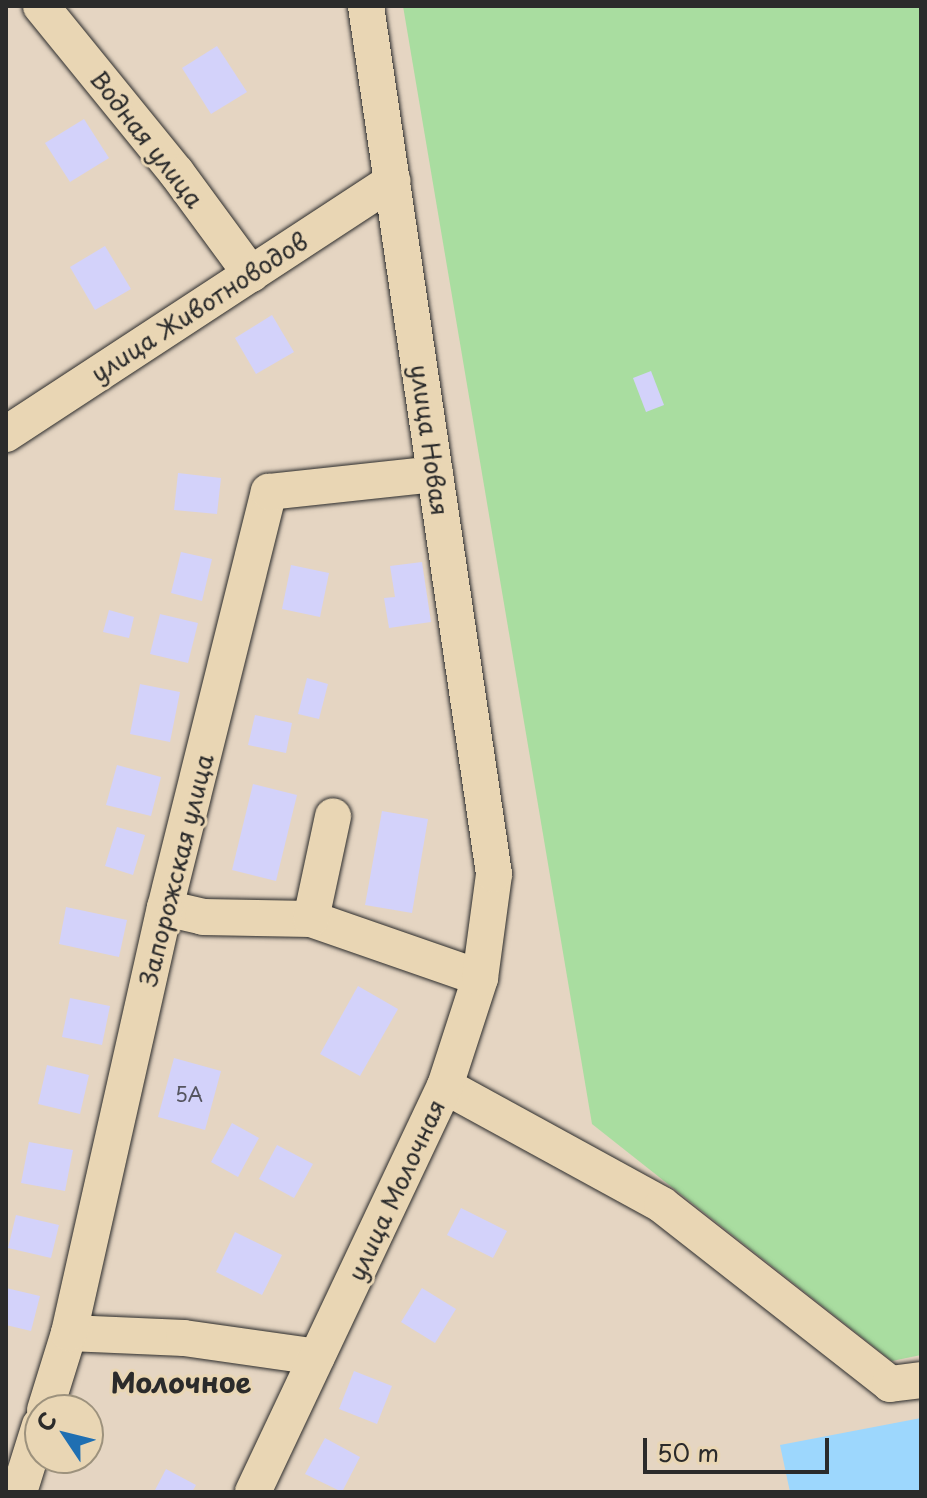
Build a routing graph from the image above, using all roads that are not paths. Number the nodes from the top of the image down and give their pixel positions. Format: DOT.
graph roads {
  1 [pos="41,6"];
  2 [pos="366,6"];
  3 [pos="392,181"];
  4 [pos="251,274"];
  5 [pos="6,433"];
  6 [pos="435,474"];
  7 [pos="333,816"];
  8 [pos="494,874"];
  9 [pos="165,908"];
  10 [pos="311,919"];
  11 [pos="480,978"];
  12 [pos="445,1086"];
  13 [pos="69,1333"];
  14 [pos="317,1357"];
  15 [pos="921,1380"];
  16 [pos="50,1394"];
  17 [pos="253,1492"];
  1 -- 4 [label="street, Водная улица"];
  2 -- 3 [label="street, улица Новая"];
  3 -- 4 [label="street, улица Животноводов"];
  3 -- 6 [label="street, улица Новая"];
  4 -- 5 [label="street, улица Животноводов"];
  6 -- 8 [label="street, улица Новая"];
  6 -- 9 [label="street, Запорожская улица"];
  7 -- 10 [label="street"];
  8 -- 11 [label="street, улица Молочная"];
  9 -- 10 [label="street"];
  9 -- 13 [label="street, Запорожская улица"];
  10 -- 11 [label="street"];
  11 -- 12 [label="street, улица Молочная"];
  12 -- 14 [label="street, улица Молочная"];
  12 -- 15 [label="street"];
  13 -- 14 [label="street"];
  13 -- 16 [label="street, Запорожская улица"];
  14 -- 17 [label="street, улица Молочная"];
}
